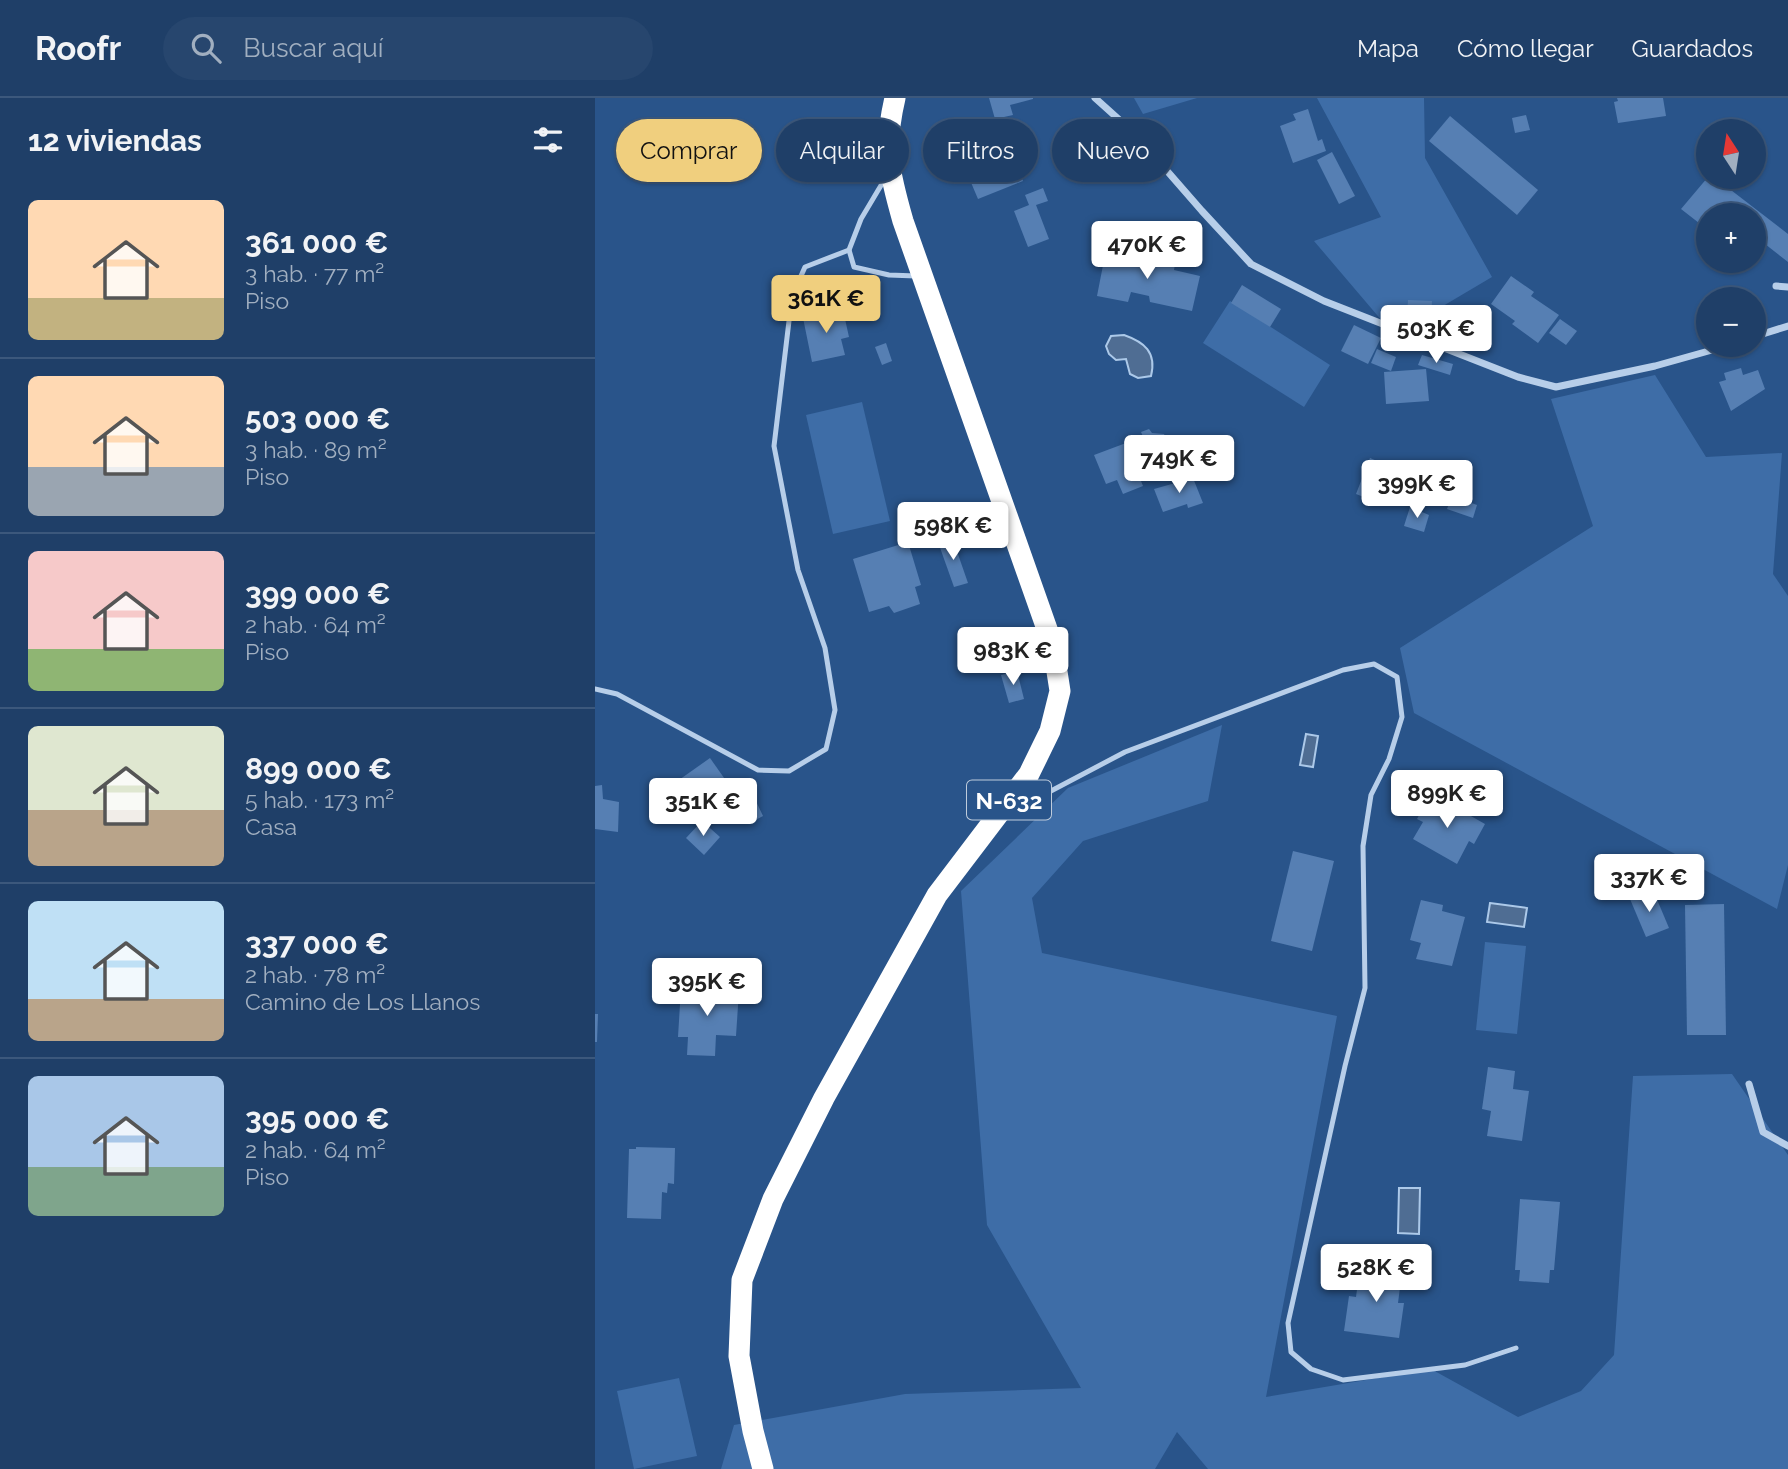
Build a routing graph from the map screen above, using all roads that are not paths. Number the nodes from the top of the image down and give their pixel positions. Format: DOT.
graph roads {
  1 [pos="895,98"];
  2 [pos="1095,98"];
  3 [pos="892,119"];
  4 [pos="883,182"];
  5 [pos="892,182"];
  6 [pos="849,250"];
  7 [pos="922,276"];
  8 [pos="1776,286"];
  9 [pos="1788,287"];
  10 [pos="1788,326"];
  11 [pos="1766,333"];
  12 [pos="1696,355"];
  13 [pos="595,688"];
  14 [pos="992,822"];
  15 [pos="1749,1084"];
  16 [pos="1788,1146"];
  17 [pos="1516,1348"];
  18 [pos="763,1469"];
  1 -- 3 [label="highway, N-632"];
  2 -- 12 [label="street"];
  4 -- 6 [label="lane"];
  5 -- 7 [label="highway, N-632"];
  6 -- 7 [label="lane"];
  6 -- 13 [label="lane"];
  7 -- 14 [label="highway, N-632"];
  8 -- 9 [label="street"];
  10 -- 11 [label="street"];
  14 -- 17 [label="lane"];
  14 -- 18 [label="highway, N-632"];
  15 -- 16 [label="street"];
}
